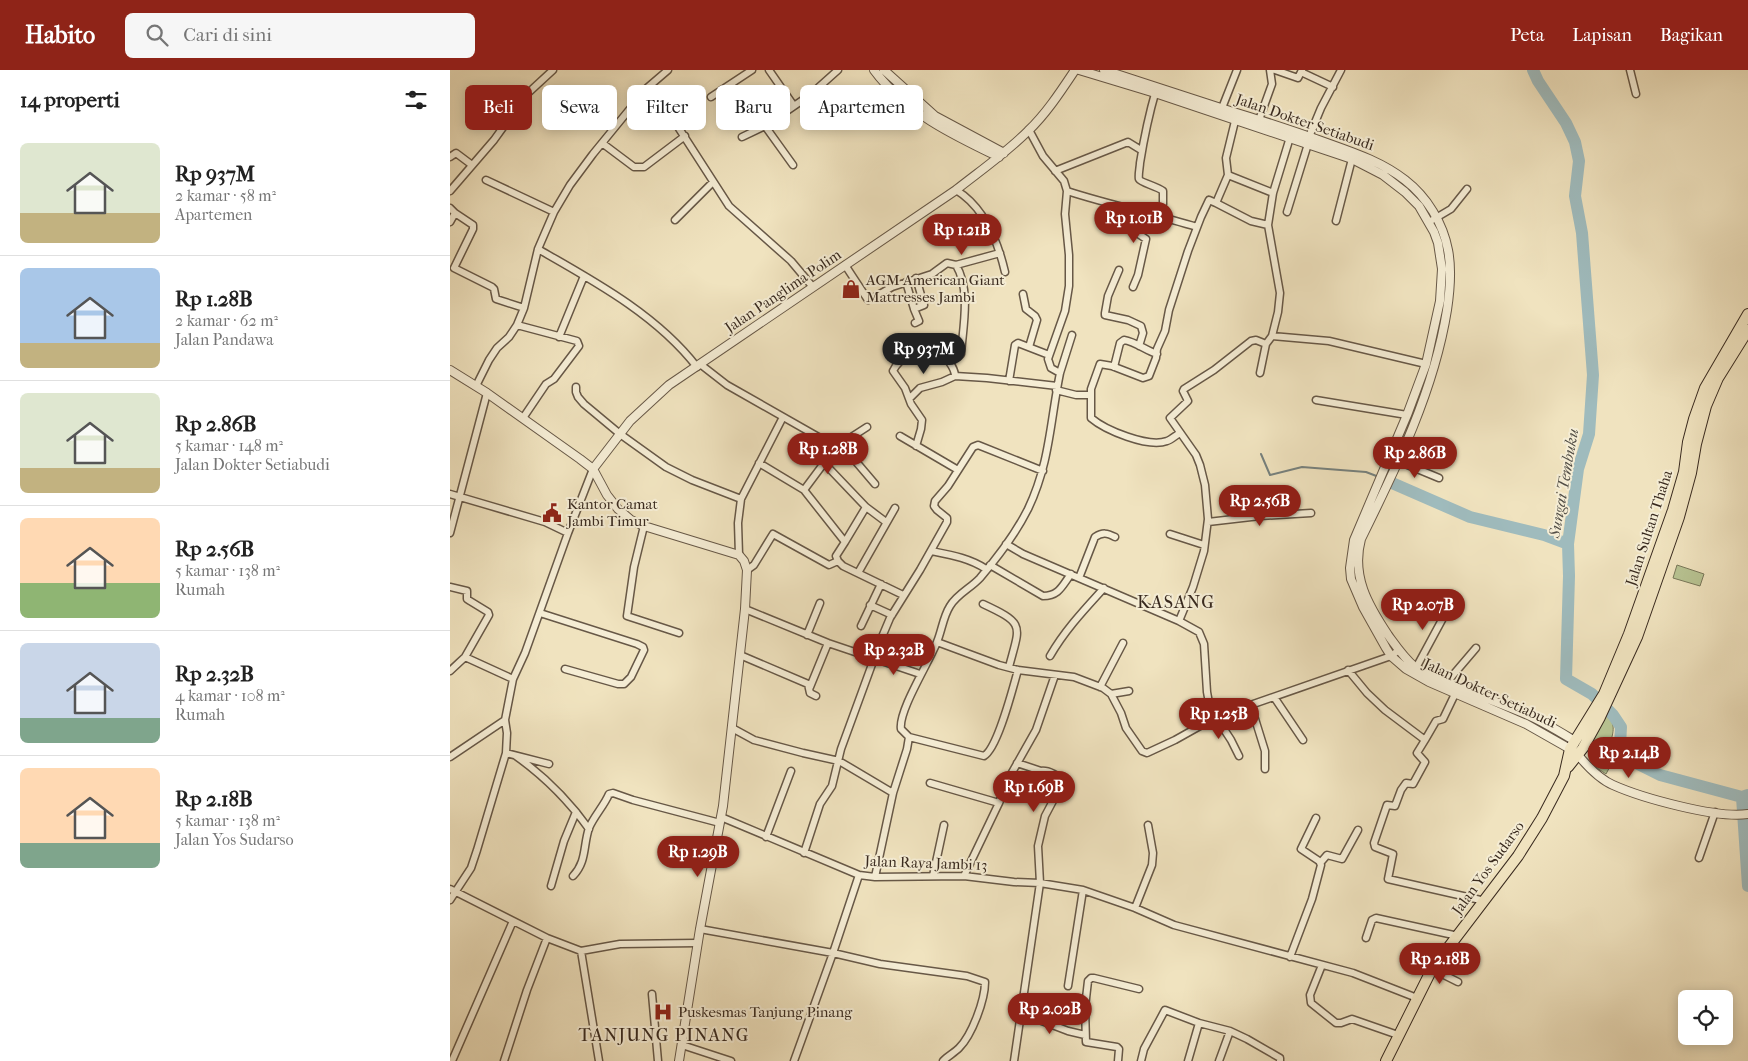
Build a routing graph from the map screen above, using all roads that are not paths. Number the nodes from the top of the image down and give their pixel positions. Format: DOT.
graph roads {
  1 [pos="553,70"];
  2 [pos="668,70"];
  3 [pos="752,70"];
  4 [pos="769,70"];
  5 [pos="838,70"];
  6 [pos="874,70"];
  7 [pos="884,70"];
  8 [pos="1075,70"];
  9 [pos="1079,70"];
  10 [pos="1104,70"];
  11 [pos="1237,70"];
  12 [pos="1270,70"];
  13 [pos="1275,70"];
  14 [pos="1342,70"];
  15 [pos="1630,70"];
  16 [pos="1302,71"];
  17 [pos="650,85"];
  18 [pos="888,85"];
  19 [pos="900,85"];
  20 [pos="1333,87"];
  21 [pos="1156,90"];
  22 [pos="1636,94"];
  23 [pos="711,97"];
  24 [pos="923,105"];
  25 [pos="794,106"];
  26 [pos="1222,108"];
  27 [pos="790,109"];
  28 [pos="627,112"];
  29 [pos="923,116"];
  30 [pos="1259,120"];
  31 [pos="1235,121"];
  32 [pos="947,127"];
  33 [pos="681,130"];
  34 [pos="757,130"];
  35 [pos="768,130"];
  36 [pos="1029,130"];
  37 [pos="1291,135"];
  38 [pos="685,136"];
  39 [pos="742,137"];
  40 [pos="1308,141"];
  41 [pos="602,143"];
  42 [pos="1141,150"];
  43 [pos="1001,155"];
  44 [pos="1353,156"];
  45 [pos="450,157"];
  46 [pos="472,165"];
  47 [pos="794,165"];
  48 [pos="1055,171"];
  49 [pos="1228,175"];
  50 [pos="486,180"];
  51 [pos="713,182"];
  52 [pos="1467,189"];
  53 [pos="956,190"];
  54 [pos="450,191"];
  55 [pos="1067,191"];
  56 [pos="1273,193"];
  57 [pos="1216,203"];
  58 [pos="1138,210"];
  59 [pos="453,211"];
  60 [pos="554,212"];
  61 [pos="1287,212"];
  62 [pos="1160,216"];
  63 [pos="1438,218"];
  64 [pos="675,220"];
  65 [pos="1336,221"];
  66 [pos="450,222"];
  67 [pos="1429,222"];
  68 [pos="1268,226"];
  69 [pos="1197,227"];
  70 [pos="538,249"];
  71 [pos="1000,253"];
  72 [pos="846,265"];
  73 [pos="956,265"];
  74 [pos="1119,270"];
  75 [pos="1005,272"];
  76 [pos="584,276"];
  77 [pos="916,278"];
  78 [pos="906,282"];
  79 [pos="812,286"];
  80 [pos="1133,287"];
  81 [pos="1022,294"];
  82 [pos="524,308"];
  83 [pos="914,309"];
  84 [pos="1748,314"];
  85 [pos="915,323"];
  86 [pos="517,325"];
  87 [pos="1748,330"];
  88 [pos="1072,335"];
  89 [pos="1272,336"];
  90 [pos="558,337"];
  91 [pos="1737,339"];
  92 [pos="1266,344"];
  93 [pos="1029,346"];
  94 [pos="1139,346"];
  95 [pos="1156,354"];
  96 [pos="1049,356"];
  97 [pos="947,359"];
  98 [pos="1426,364"];
  99 [pos="698,366"];
  100 [pos="1114,367"];
  101 [pos="450,370"];
  102 [pos="1060,373"];
  103 [pos="1260,373"];
  104 [pos="955,376"];
  105 [pos="1009,381"];
  106 [pos="476,386"];
  107 [pos="576,387"];
  108 [pos="1057,388"];
  109 [pos="487,393"];
  110 [pos="1091,395"];
  111 [pos="910,398"];
  112 [pos="1316,400"];
  113 [pos="1407,416"];
  114 [pos="783,417"];
  115 [pos="523,418"];
  116 [pos="866,427"];
  117 [pos="1180,433"];
  118 [pos="620,434"];
  119 [pos="900,436"];
  120 [pos="839,446"];
  121 [pos="916,446"];
  122 [pos="1398,461"];
  123 [pos="759,463"];
  124 [pos="824,463"];
  125 [pos="593,469"];
  126 [pos="958,470"];
  127 [pos="1043,471"];
  128 [pos="1439,478"];
  129 [pos="875,484"];
  130 [pos="804,490"];
  131 [pos="450,494"];
  132 [pos="460,496"];
  133 [pos="741,499"];
  134 [pos="866,508"];
  135 [pos="894,508"];
  136 [pos="1311,513"];
  137 [pos="886,522"];
  138 [pos="1208,522"];
  139 [pos="644,526"];
  140 [pos="568,533"];
  141 [pos="450,534"];
  142 [pos="1170,534"];
  143 [pos="1115,537"];
  144 [pos="845,542"];
  145 [pos="1006,544"];
  146 [pos="1204,545"];
  147 [pos="1355,548"];
  148 [pos="930,551"];
  149 [pos="739,555"];
  150 [pos="838,562"];
  151 [pos="988,567"];
  152 [pos="748,570"];
  153 [pos="858,573"];
  154 [pos="1071,574"];
  155 [pos="1079,578"];
  156 [pos="881,584"];
  157 [pos="450,588"];
  158 [pos="1104,588"];
  159 [pos="903,595"];
  160 [pos="820,603"];
  161 [pos="983,604"];
  162 [pos="870,605"];
  163 [pos="1365,605"];
  164 [pos="1450,605"];
  165 [pos="745,609"];
  166 [pos="540,613"];
  167 [pos="892,615"];
  168 [pos="1179,621"];
  169 [pos="860,626"];
  170 [pos="679,633"];
  171 [pos="807,636"];
  172 [pos="937,642"];
  173 [pos="828,643"];
  174 [pos="1123,643"];
  175 [pos="1476,648"];
  176 [pos="1399,650"];
  177 [pos="740,655"];
  178 [pos="1050,656"];
  179 [pos="1391,656"];
  180 [pos="465,657"];
  181 [pos="874,658"];
  182 [pos="1009,667"];
  183 [pos="1416,668"];
  184 [pos="565,669"];
  185 [pos="1018,670"];
  186 [pos="1348,670"];
  187 [pos="450,671"];
  188 [pos="920,674"];
  189 [pos="1055,675"];
  190 [pos="513,680"];
  191 [pos="1448,682"];
  192 [pos="810,687"];
  193 [pos="1100,687"];
  194 [pos="1129,691"];
  195 [pos="1111,694"];
  196 [pos="1456,694"];
  197 [pos="816,696"];
  198 [pos="1274,697"];
  199 [pos="1251,706"];
  200 [pos="1214,718"];
  201 [pos="505,720"];
  202 [pos="1528,720"];
  203 [pos="732,728"];
  204 [pos="909,737"];
  205 [pos="1304,740"];
  206 [pos="1425,740"];
  207 [pos="1577,748"];
  208 [pos="506,753"];
  209 [pos="516,756"];
  210 [pos="1239,756"];
  211 [pos="450,757"];
  212 [pos="839,761"];
  213 [pos="1017,763"];
  214 [pos="549,764"];
  215 [pos="1265,769"];
  216 [pos="791,771"];
  217 [pos="930,783"];
  218 [pos="893,793"];
  219 [pos="999,803"];
  220 [pos="576,812"];
  221 [pos="1715,812"];
  222 [pos="1747,814"];
  223 [pos="1316,818"];
  224 [pos="721,820"];
  225 [pos="944,825"];
  226 [pos="1148,825"];
  227 [pos="589,829"];
  228 [pos="1358,830"];
  229 [pos="766,837"];
  230 [pos="804,853"];
  231 [pos="1699,858"];
  232 [pos="1321,862"];
  233 [pos="859,875"];
  234 [pos="574,876"];
  235 [pos="933,876"];
  236 [pos="964,876"];
  237 [pos="875,877"];
  238 [pos="1040,883"];
  239 [pos="551,886"];
  240 [pos="1083,890"];
  241 [pos="453,891"];
  242 [pos="450,900"];
  243 [pos="1485,901"];
  244 [pos="1135,908"];
  245 [pos="513,922"];
  246 [pos="700,929"];
  247 [pos="1458,936"];
  248 [pos="547,938"];
  249 [pos="1366,938"];
  250 [pos="697,943"];
  251 [pos="581,951"];
  252 [pos="833,953"];
  253 [pos="1290,957"];
  254 [pos="1322,965"];
  255 [pos="1432,969"];
  256 [pos="1458,982"];
  257 [pos="1068,986"];
  258 [pos="1139,989"];
  259 [pos="652,994"];
  260 [pos="1417,998"];
  261 [pos="1021,1013"];
  262 [pos="1199,1024"];
  263 [pos="1230,1030"];
  264 [pos="1085,1034"];
  265 [pos="1398,1035"];
  266 [pos="682,1045"];
  267 [pos="719,1059"];
  268 [pos="452,1061"];
  269 [pos="504,1061"];
  270 [pos="599,1061"];
  271 [pos="658,1061"];
  272 [pos="679,1061"];
  273 [pos="732,1061"];
  274 [pos="794,1061"];
  275 [pos="943,1061"];
  276 [pos="1014,1061"];
  277 [pos="1118,1061"];
  278 [pos="1141,1061"];
  279 [pos="1188,1061"];
  280 [pos="1219,1061"];
  281 [pos="1280,1061"];
  282 [pos="1386,1061"];
  1 -- 46 [label="street"];
  2 -- 17 [label="street"];
  3 -- 23 [label="street"];
  4 -- 25 [label="street"];
  5 -- 25 [label="street"];
  6 -- 18 [label="street"];
  7 -- 19 [label="street"];
  8 -- 36 [label="street, Jalan Panglima Polim"];
  9 -- 21 [label="street"];
  10 -- 21 [label="street, Jalan Dokter Setiabudi"];
  11 -- 26 [label="street"];
  12 -- 30 [label="street"];
  13 -- 16 [label="street"];
  14 -- 20 [label="street"];
  15 -- 22 [label="street"];
  16 -- 20 [label="street"];
  20 -- 40 [label="street"];
  21 -- 26 [label="street, Jalan Dokter Setiabudi"];
  21 -- 31 [label="street"];
  21 -- 42 [label="street"];
  24 -- 32 [label="street"];
  25 -- 27 [label="street"];
  26 -- 30 [label="street, Jalan Dokter Setiabudi"];
  28 -- 41 [label="street"];
  29 -- 32 [label="street"];
  30 -- 37 [label="street, Jalan Dokter Setiabudi"];
  31 -- 37 [label="street"];
  31 -- 49 [label="street"];
  32 -- 43 [label="street"];
  33 -- 38 [label="street"];
  34 -- 39 [label="street"];
  35 -- 47 [label="street"];
  36 -- 43 [label="street, Jalan Panglima Polim"];
  36 -- 48 [label="street"];
  37 -- 40 [label="street, Jalan Dokter Setiabudi"];
  37 -- 56 [label="street"];
  38 -- 41 [label="street"];
  38 -- 51 [label="street"];
  40 -- 44 [label="street, Jalan Dokter Setiabudi"];
  40 -- 61 [label="street"];
  41 -- 60 [label="street"];
  42 -- 48 [label="street"];
  42 -- 62 [label="street"];
  43 -- 53 [label="street, Jalan Panglima Polim"];
  44 -- 63 [label="street, Jalan Dokter Setiabudi"];
  44 -- 65 [label="street"];
  44 -- 67 [label="street, Jalan Dokter Setiabudi"];
  45 -- 46 [label="street"];
  46 -- 54 [label="street"];
  48 -- 55 [label="street"];
  49 -- 56 [label="street"];
  49 -- 57 [label="street"];
  50 -- 60 [label="street"];
  51 -- 64 [label="street"];
  51 -- 79 [label="street"];
  52 -- 63 [label="street"];
  53 -- 71 [label="street"];
  53 -- 72 [label="street, Jalan Panglima Polim"];
  55 -- 58 [label="street"];
  55 -- 96 [label="street"];
  56 -- 68 [label="street"];
  57 -- 68 [label="street"];
  57 -- 69 [label="street"];
  58 -- 62 [label="street"];
  58 -- 80 [label="street"];
  59 -- 66 [label="street"];
  59 -- 82 [label="street"];
  60 -- 70 [label="street"];
  62 -- 69 [label="street"];
  63 -- 67 [label="street"];
  63 -- 122 [label="street, Jalan Dokter Setiabudi"];
  67 -- 98 [label="street, Jalan Dokter Setiabudi"];
  68 -- 89 [label="street"];
  69 -- 95 [label="street"];
  70 -- 76 [label="street"];
  70 -- 82 [label="street"];
  71 -- 73 [label="street"];
  71 -- 75 [label="street"];
  72 -- 78 [label="street"];
  72 -- 79 [label="street, Jalan Panglima Polim"];
  73 -- 77 [label="street"];
  73 -- 97 [label="street"];
  74 -- 94 [label="street"];
  76 -- 90 [label="street"];
  76 -- 99 [label="street"];
  77 -- 78 [label="street"];
  77 -- 83 [label="street"];
  78 -- 83 [label="street"];
  79 -- 99 [label="street, Jalan Panglima Polim"];
  81 -- 93 [label="street"];
  82 -- 86 [label="street"];
  83 -- 85 [label="street"];
  84 -- 91 [label="highway, Jalan Sultan Thaha"];
  86 -- 90 [label="street"];
  86 -- 106 [label="street"];
  87 -- 91 [label="highway, Jalan Sultan Thaha"];
  88 -- 102 [label="street"];
  89 -- 92 [label="street"];
  89 -- 98 [label="street"];
  90 -- 115 [label="street"];
  91 -- 207 [label="highway, Jalan Sultan Thaha"];
  92 -- 103 [label="street"];
  92 -- 117 [label="street"];
  93 -- 96 [label="street"];
  93 -- 105 [label="street"];
  94 -- 95 [label="street"];
  94 -- 100 [label="street"];
  95 -- 100 [label="street"];
  96 -- 102 [label="street"];
  97 -- 104 [label="street"];
  97 -- 111 [label="street"];
  98 -- 113 [label="street, Jalan Dokter Setiabudi"];
  99 -- 114 [label="street"];
  99 -- 118 [label="street, Jalan Panglima Polim"];
  100 -- 110 [label="street"];
  101 -- 106 [label="street"];
  102 -- 108 [label="street"];
  104 -- 105 [label="street"];
  104 -- 111 [label="street"];
  105 -- 108 [label="street"];
  106 -- 109 [label="street"];
  107 -- 118 [label="street"];
  108 -- 110 [label="street"];
  108 -- 127 [label="street"];
  109 -- 115 [label="street"];
  109 -- 132 [label="street"];
  110 -- 117 [label="street"];
  111 -- 121 [label="street"];
  112 -- 113 [label="street"];
  113 -- 147 [label="street, Jalan Dokter Setiabudi"];
  114 -- 120 [label="street"];
  114 -- 123 [label="street"];
  115 -- 125 [label="street"];
  116 -- 120 [label="street"];
  117 -- 138 [label="street"];
  118 -- 125 [label="street, Jalan Panglima Polim"];
  118 -- 133 [label="street"];
  119 -- 121 [label="street"];
  120 -- 124 [label="street"];
  120 -- 129 [label="street"];
  121 -- 126 [label="street"];
  122 -- 128 [label="street"];
  122 -- 147 [label="street, Jalan Dokter Setiabudi"];
  123 -- 130 [label="street"];
  123 -- 133 [label="street"];
  124 -- 130 [label="street"];
  124 -- 134 [label="street"];
  125 -- 139 [label="street"];
  125 -- 140 [label="street"];
  126 -- 127 [label="street"];
  126 -- 148 [label="street"];
  127 -- 145 [label="street"];
  130 -- 144 [label="street"];
  131 -- 132 [label="street"];
  132 -- 140 [label="street"];
  132 -- 141 [label="street"];
  133 -- 149 [label="street"];
  134 -- 137 [label="street"];
  134 -- 144 [label="street"];
  135 -- 137 [label="street"];
  136 -- 138 [label="street"];
  137 -- 153 [label="street"];
  138 -- 146 [label="street"];
  139 -- 149 [label="street"];
  139 -- 170 [label="street"];
  140 -- 166 [label="street"];
  142 -- 146 [label="street"];
  143 -- 155 [label="street"];
  144 -- 150 [label="street"];
  145 -- 151 [label="street"];
  145 -- 154 [label="street"];
  146 -- 168 [label="street"];
  147 -- 163 [label="street, Jalan Dokter Setiabudi"];
  148 -- 151 [label="street"];
  148 -- 159 [label="street"];
  149 -- 152 [label="street"];
  150 -- 152 [label="street"];
  150 -- 153 [label="street"];
  151 -- 154 [label="street"];
  151 -- 172 [label="street"];
  152 -- 165 [label="street"];
  153 -- 156 [label="street"];
  154 -- 155 [label="street"];
  155 -- 158 [label="street"];
  156 -- 159 [label="street"];
  156 -- 162 [label="street"];
  157 -- 180 [label="street"];
  158 -- 168 [label="street"];
  158 -- 178 [label="street"];
  159 -- 167 [label="street"];
  160 -- 171 [label="street"];
  161 -- 182 [label="street"];
  162 -- 167 [label="street"];
  162 -- 169 [label="street"];
  163 -- 176 [label="street, Jalan Dokter Setiabudi"];
  163 -- 179 [label="street, Jalan Dokter Setiabudi"];
  164 -- 183 [label="street"];
  165 -- 171 [label="street"];
  165 -- 177 [label="street"];
  166 -- 184 [label="street"];
  166 -- 190 [label="street"];
  167 -- 181 [label="street"];
  168 -- 200 [label="street"];
  171 -- 173 [label="street"];
  172 -- 182 [label="street"];
  172 -- 188 [label="street"];
  173 -- 181 [label="street"];
  173 -- 192 [label="street"];
  174 -- 193 [label="street"];
  175 -- 191 [label="street"];
  176 -- 179 [label="street"];
  176 -- 183 [label="street, Jalan Dokter Setiabudi"];
  177 -- 192 [label="street"];
  177 -- 203 [label="street"];
  179 -- 186 [label="street"];
  179 -- 196 [label="street, Jalan Dokter Setiabudi"];
  180 -- 187 [label="street"];
  180 -- 190 [label="street"];
  181 -- 188 [label="street"];
  181 -- 212 [label="street"];
  182 -- 185 [label="street"];
  183 -- 191 [label="street, Jalan Dokter Setiabudi"];
  185 -- 189 [label="street"];
  185 -- 204 [label="street"];
  186 -- 198 [label="street"];
  186 -- 206 [label="street"];
  188 -- 204 [label="street"];
  189 -- 193 [label="street"];
  189 -- 213 [label="street"];
  190 -- 201 [label="street"];
  191 -- 202 [label="street, Jalan Dokter Setiabudi"];
  192 -- 197 [label="street"];
  193 -- 195 [label="street"];
  194 -- 195 [label="street"];
  195 -- 200 [label="street"];
  196 -- 202 [label="street, Jalan Dokter Setiabudi"];
  196 -- 206 [label="street"];
  198 -- 199 [label="street"];
  198 -- 205 [label="street"];
  199 -- 200 [label="street"];
  199 -- 215 [label="street"];
  200 -- 210 [label="street"];
  201 -- 208 [label="street"];
  201 -- 211 [label="street"];
  202 -- 207 [label="street, Jalan Dokter Setiabudi"];
  203 -- 212 [label="street"];
  203 -- 224 [label="street"];
  204 -- 218 [label="street"];
  206 -- 243 [label="street"];
  207 -- 221 [label="street, Jalan Dokter Setiabudi"];
  207 -- 243 [label="highway, Jalan Yos Sudarso"];
  208 -- 209 [label="street"];
  208 -- 241 [label="street"];
  209 -- 214 [label="street"];
  209 -- 220 [label="street"];
  212 -- 218 [label="street"];
  212 -- 230 [label="street"];
  213 -- 219 [label="street"];
  213 -- 238 [label="street"];
  216 -- 229 [label="street"];
  217 -- 219 [label="street"];
  218 -- 237 [label="street"];
  219 -- 236 [label="street"];
  220 -- 227 [label="street"];
  220 -- 239 [label="street"];
  221 -- 222 [label="street, Jalan Dokter Setiabudi"];
  221 -- 231 [label="street"];
  223 -- 232 [label="street"];
  224 -- 227 [label="street, Jalan Raya Jambi 13"];
  224 -- 229 [label="street, Jalan Raya Jambi 13"];
  224 -- 246 [label="street"];
  225 -- 235 [label="street"];
  226 -- 244 [label="street"];
  227 -- 234 [label="street"];
  228 -- 232 [label="street"];
  229 -- 230 [label="street, Jalan Raya Jambi 13"];
  230 -- 233 [label="street, Jalan Raya Jambi 13"];
  232 -- 253 [label="street"];
  233 -- 237 [label="street, Jalan Raya Jambi 13"];
  233 -- 252 [label="street"];
  235 -- 236 [label="street, Jalan Raya Jambi 13"];
  235 -- 237 [label="street, Jalan Raya Jambi 13"];
  236 -- 238 [label="street, Jalan Raya Jambi 13"];
  238 -- 240 [label="street, Jalan Raya Jambi 13"];
  238 -- 261 [label="street"];
  240 -- 244 [label="street, Jalan Raya Jambi 13"];
  240 -- 257 [label="street"];
  241 -- 242 [label="street"];
  241 -- 245 [label="street"];
  243 -- 247 [label="highway, Jalan Yos Sudarso"];
  244 -- 253 [label="street, Jalan Raya Jambi 13"];
  245 -- 248 [label="street"];
  245 -- 268 [label="street"];
  246 -- 250 [label="street"];
  246 -- 252 [label="street"];
  247 -- 249 [label="street"];
  247 -- 255 [label="highway, Jalan Yos Sudarso"];
  248 -- 251 [label="street"];
  248 -- 269 [label="street"];
  250 -- 251 [label="street"];
  250 -- 266 [label="street"];
  251 -- 270 [label="street"];
  252 -- 274 [label="street"];
  252 -- 275 [label="street"];
  253 -- 254 [label="street, Jalan Raya Jambi 13"];
  254 -- 260 [label="street, Jalan Raya Jambi 13"];
  254 -- 265 [label="street"];
  255 -- 256 [label="street"];
  255 -- 260 [label="highway, Jalan Yos Sudarso"];
  258 -- 264 [label="street"];
  259 -- 271 [label="street"];
  260 -- 265 [label="highway, Jalan Yos Sudarso"];
  261 -- 264 [label="street"];
  261 -- 276 [label="street"];
  262 -- 263 [label="street"];
  262 -- 278 [label="street"];
  262 -- 279 [label="street"];
  263 -- 280 [label="street"];
  263 -- 281 [label="street"];
  264 -- 277 [label="street"];
  265 -- 282 [label="highway, Jalan Yos Sudarso"];
  266 -- 267 [label="street"];
  266 -- 272 [label="street"];
  267 -- 273 [label="street"];
}
